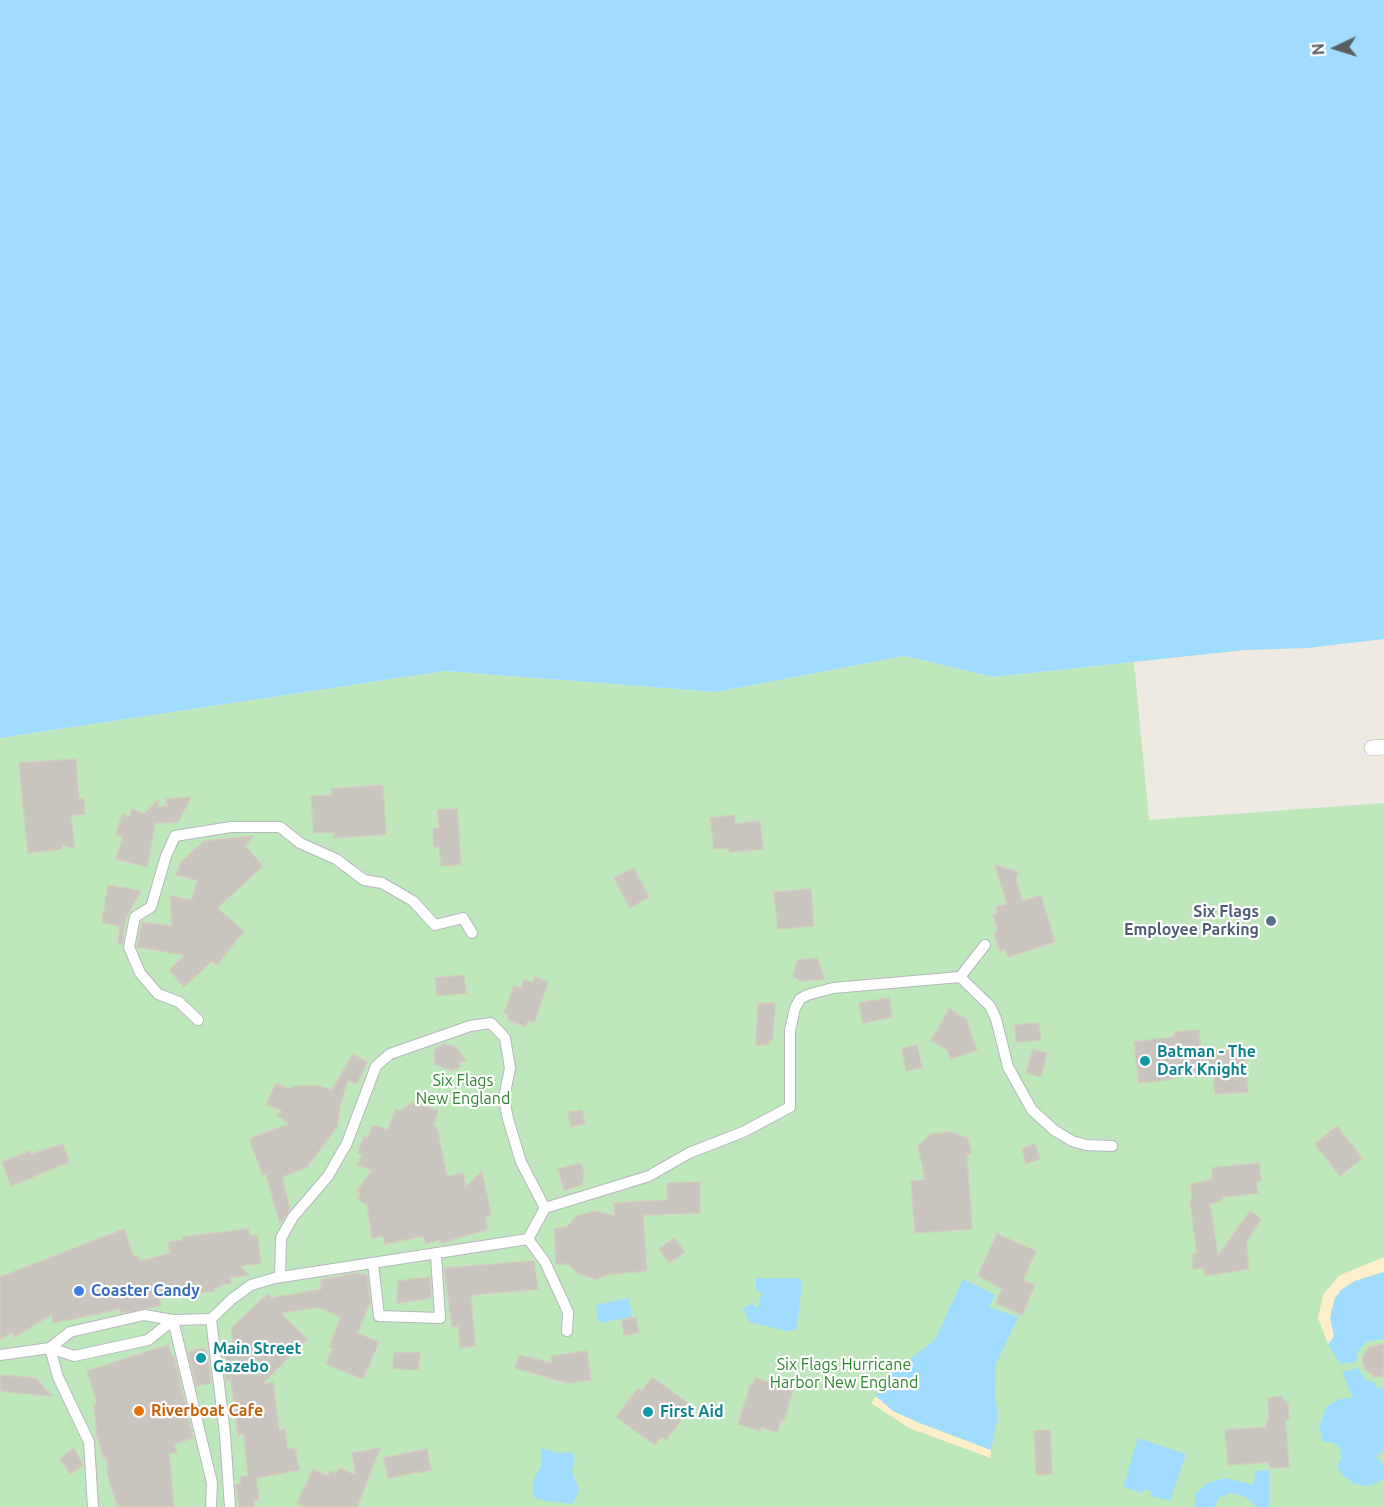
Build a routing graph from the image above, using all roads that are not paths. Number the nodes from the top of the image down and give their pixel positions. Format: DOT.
graph roads {
  1 [pos="472,933"];
  2 [pos="985,945"];
  3 [pos="960,977"];
  4 [pos="198,1020"];
  5 [pos="1112,1146"];
  6 [pos="545,1208"];
  7 [pos="528,1239"];
  8 [pos="436,1255"];
  9 [pos="372,1263"];
  10 [pos="280,1277"];
  11 [pos="211,1318"];
  12 [pos="173,1320"];
  13 [pos="567,1331"];
  14 [pos="50,1348"];
  15 [pos="0,1355"];
  16 [pos="93,1507"];
  17 [pos="211,1507"];
  18 [pos="230,1507"];
  1 -- 4 [label="street"];
  2 -- 3 [label="street"];
  3 -- 5 [label="street"];
  3 -- 6 [label="street"];
  6 -- 7 [label="street"];
  6 -- 10 [label="street"];
  7 -- 8 [label="street"];
  7 -- 13 [label="street"];
  8 -- 9 [label="street"];
  8 -- 9 [label="street"];
  9 -- 10 [label="street"];
  10 -- 11 [label="street"];
  11 -- 12 [label="street"];
  11 -- 18 [label="street"];
  12 -- 14 [label="street"];
  12 -- 14 [label="street"];
  12 -- 17 [label="street"];
  14 -- 15 [label="street"];
  14 -- 16 [label="street"];
}
